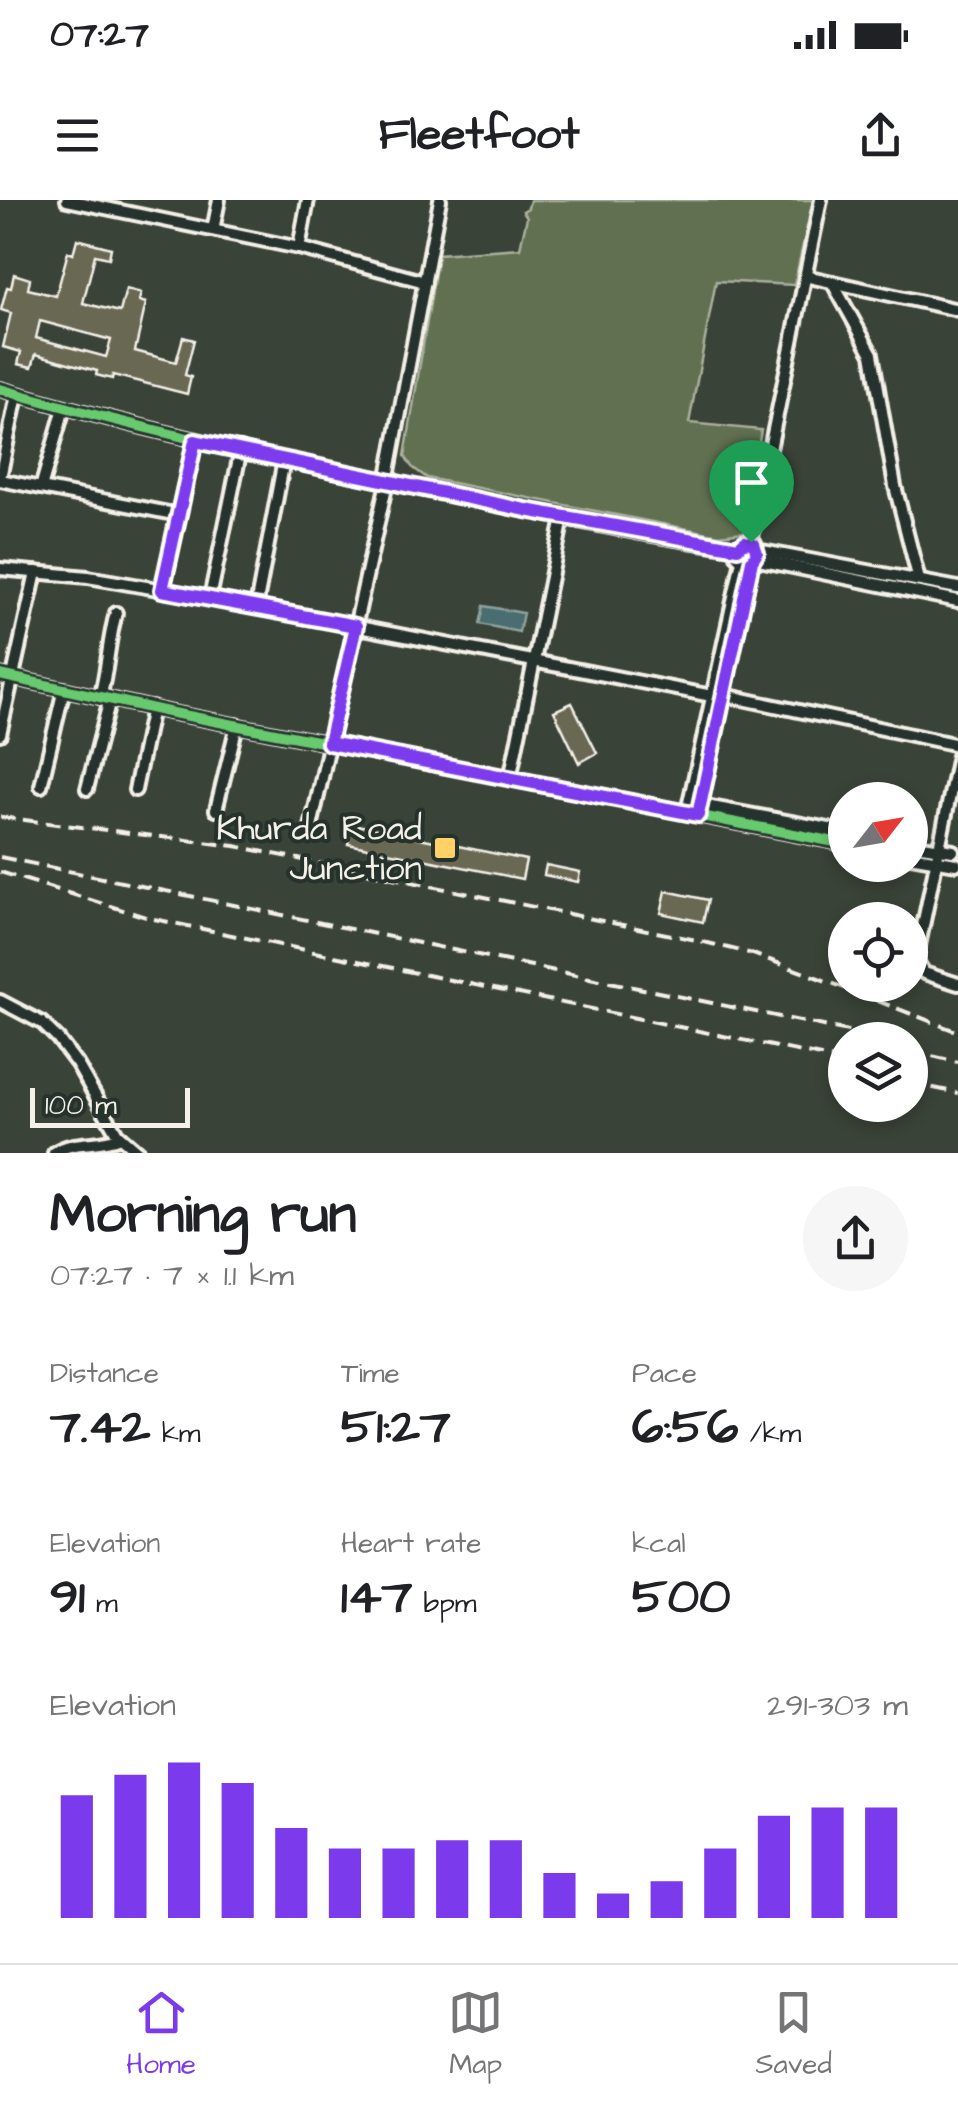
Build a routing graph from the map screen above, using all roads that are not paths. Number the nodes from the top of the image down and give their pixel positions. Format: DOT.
graph roads {
  1 [pos="67,200"];
  2 [pos="133,200"];
  3 [pos="219,200"];
  4 [pos="308,200"];
  5 [pos="440,200"];
  6 [pos="821,200"];
  7 [pos="130,214"];
  8 [pos="213,230"];
  9 [pos="298,248"];
  10 [pos="805,276"];
  11 [pos="425,282"];
  12 [pos="832,282"];
  13 [pos="958,310"];
  14 [pos="0,390"];
  15 [pos="18,394"];
  16 [pos="64,408"];
  17 [pos="195,441"];
  18 [pos="241,449"];
  19 [pos="284,460"];
  20 [pos="0,479"];
  21 [pos="387,482"];
  22 [pos="41,488"];
  23 [pos="179,515"];
  24 [pos="563,518"];
  25 [pos="749,554"];
  26 [pos="0,569"];
  27 [pos="36,572"];
  28 [pos="919,580"];
  29 [pos="958,588"];
  30 [pos="162,590"];
  31 [pos="210,598"];
  32 [pos="958,601"];
  33 [pos="256,607"];
  34 [pos="116,612"];
  35 [pos="356,626"];
  36 [pos="534,664"];
  37 [pos="0,675"];
  38 [pos="14,678"];
  39 [pos="64,689"];
  40 [pos="718,695"];
  41 [pos="105,698"];
  42 [pos="152,708"];
  43 [pos="237,725"];
  44 [pos="0,734"];
  45 [pos="329,743"];
  46 [pos="958,745"];
  47 [pos="958,756"];
  48 [pos="510,779"];
  49 [pos="41,786"];
  50 [pos="87,789"];
  51 [pos="135,790"];
  52 [pos="693,809"];
  53 [pos="216,810"];
  54 [pos="828,829"];
  55 [pos="310,832"];
  56 [pos="828,840"];
  57 [pos="956,848"];
  58 [pos="928,851"];
  59 [pos="928,855"];
  60 [pos="939,855"];
  61 [pos="957,864"];
  62 [pos="958,984"];
  63 [pos="0,1001"];
  64 [pos="120,1138"];
  65 [pos="54,1153"];
  66 [pos="139,1153"];
  1 -- 7 [label="street"];
  2 -- 7 [label="street"];
  3 -- 8 [label="street"];
  4 -- 9 [label="street"];
  5 -- 11 [label="street"];
  6 -- 10 [label="street"];
  7 -- 8 [label="street"];
  8 -- 9 [label="street"];
  9 -- 11 [label="street"];
  10 -- 12 [label="street"];
  10 -- 25 [label="street"];
  11 -- 21 [label="street"];
  12 -- 13 [label="street"];
  12 -- 28 [label="street"];
  14 -- 15 [label="street"];
  15 -- 16 [label="street"];
  15 -- 20 [label="street"];
  16 -- 17 [label="street"];
  16 -- 22 [label="street"];
  17 -- 18 [label="street"];
  17 -- 23 [label="street"];
  18 -- 19 [label="street"];
  18 -- 31 [label="street"];
  19 -- 21 [label="street"];
  19 -- 33 [label="street"];
  20 -- 22 [label="street"];
  21 -- 24 [label="street"];
  21 -- 35 [label="street"];
  22 -- 23 [label="street"];
  23 -- 30 [label="street"];
  24 -- 25 [label="street"];
  24 -- 36 [label="street"];
  25 -- 28 [label="street"];
  25 -- 32 [label="street"];
  25 -- 40 [label="street"];
  26 -- 27 [label="street"];
  27 -- 30 [label="street"];
  27 -- 38 [label="street"];
  28 -- 29 [label="street"];
  30 -- 31 [label="street"];
  31 -- 33 [label="street"];
  33 -- 35 [label="street"];
  34 -- 41 [label="street"];
  35 -- 36 [label="street"];
  35 -- 45 [label="street"];
  36 -- 40 [label="street"];
  36 -- 48 [label="street"];
  37 -- 38 [label="street"];
  38 -- 39 [label="street"];
  38 -- 44 [label="street"];
  39 -- 41 [label="street"];
  39 -- 49 [label="street"];
  40 -- 46 [label="street"];
  40 -- 52 [label="street"];
  41 -- 42 [label="street"];
  41 -- 50 [label="street"];
  42 -- 43 [label="street"];
  42 -- 51 [label="street"];
  43 -- 45 [label="street"];
  43 -- 53 [label="street"];
  45 -- 48 [label="street"];
  45 -- 55 [label="street"];
  47 -- 60 [label="street"];
  48 -- 52 [label="street"];
  52 -- 54 [label="street"];
  52 -- 56 [label="street"];
  57 -- 60 [label="street"];
  57 -- 61 [label="street"];
  58 -- 60 [label="street"];
  59 -- 60 [label="street"];
  60 -- 61 [label="street"];
  60 -- 62 [label="street"];
  63 -- 64 [label="street"];
  64 -- 65 [label="street"];
  64 -- 66 [label="street"];
}
